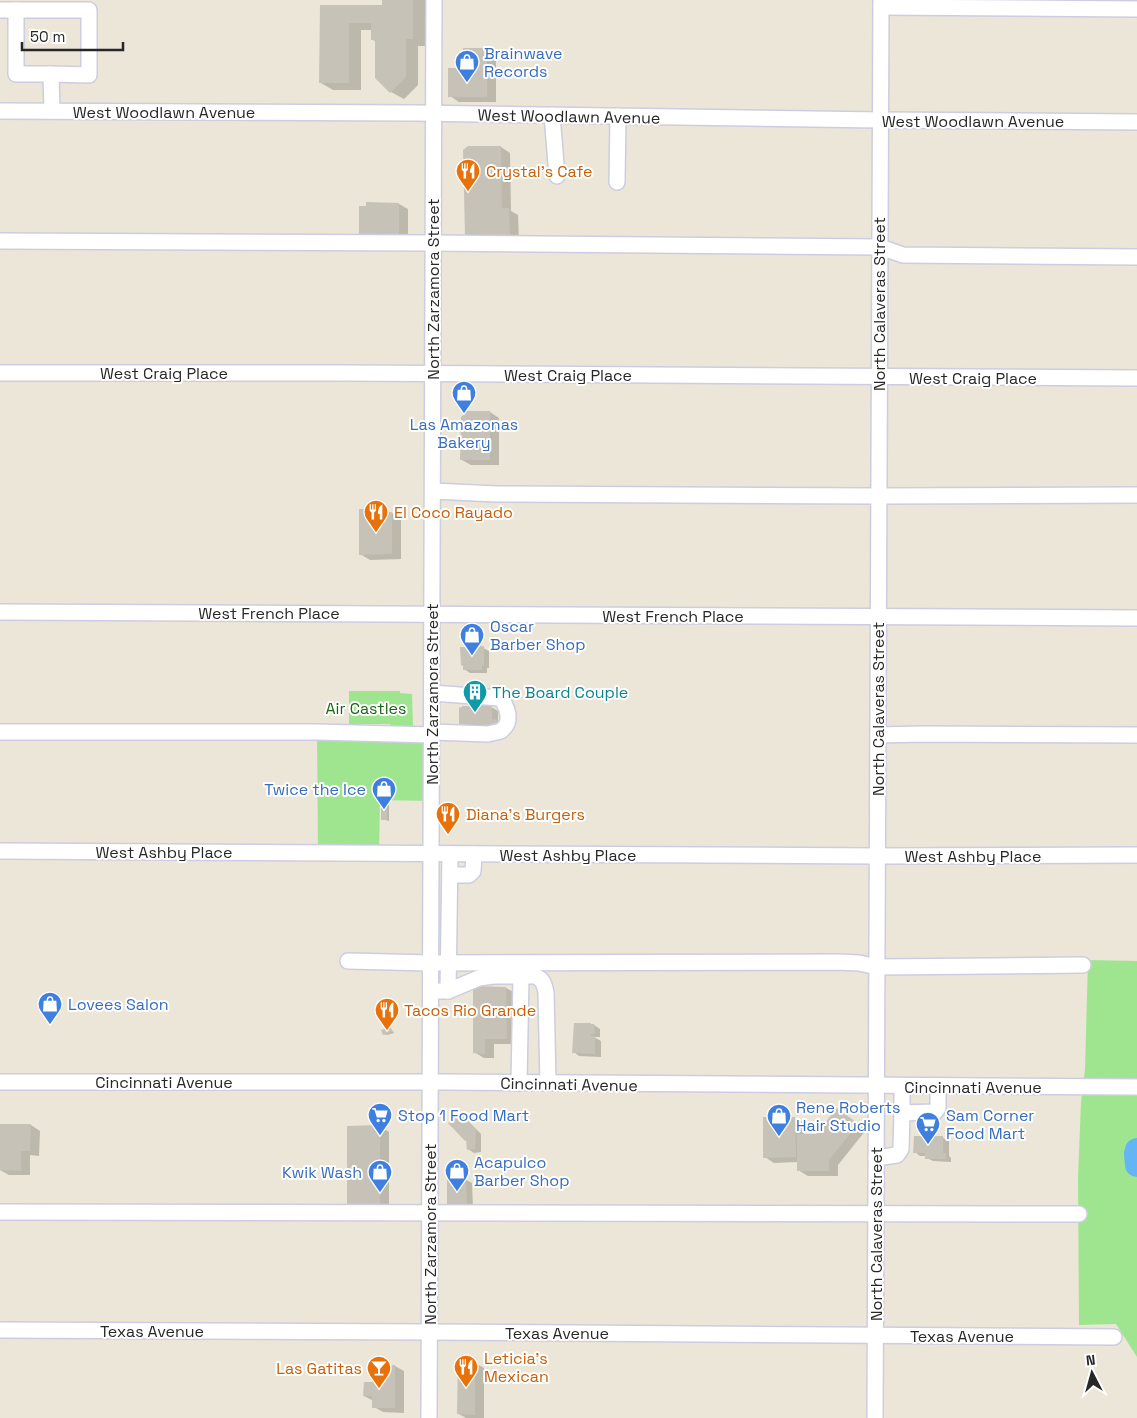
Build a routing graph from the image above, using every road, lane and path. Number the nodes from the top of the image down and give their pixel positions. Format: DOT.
graph roads {
  1 [pos="434,0"];
  2 [pos="881,4"];
  3 [pos="1137,9"];
  4 [pos="0,10"];
  5 [pos="16,10"];
  6 [pos="51,74"];
  7 [pos="0,111"];
  8 [pos="52,111"];
  9 [pos="434,114"];
  10 [pos="552,115"];
  11 [pos="618,116"];
  12 [pos="880,120"];
  13 [pos="1137,122"];
  14 [pos="557,176"];
  15 [pos="618,182"];
  16 [pos="0,242"];
  17 [pos="434,243"];
  18 [pos="880,248"];
  19 [pos="1137,257"];
  20 [pos="0,372"];
  21 [pos="433,374"];
  22 [pos="879,377"];
  23 [pos="1137,378"];
  24 [pos="432,491"];
  25 [pos="1137,495"];
  26 [pos="879,496"];
  27 [pos="0,612"];
  28 [pos="432,614"];
  29 [pos="878,617"];
  30 [pos="1137,618"];
  31 [pos="432,693"];
  32 [pos="0,732"];
  33 [pos="432,734"];
  34 [pos="878,735"];
  35 [pos="1137,735"];
  36 [pos="0,851"];
  37 [pos="431,854"];
  38 [pos="450,854"];
  39 [pos="474,854"];
  40 [pos="1137,855"];
  41 [pos="877,856"];
  42 [pos="450,875"];
  43 [pos="348,961"];
  44 [pos="431,963"];
  45 [pos="449,963"];
  46 [pos="1083,965"];
  47 [pos="876,967"];
  48 [pos="521,976"];
  49 [pos="431,991"];
  50 [pos="448,991"];
  51 [pos="0,1082"];
  52 [pos="431,1082"];
  53 [pos="519,1083"];
  54 [pos="548,1083"];
  55 [pos="876,1086"];
  56 [pos="902,1086"];
  57 [pos="938,1086"];
  58 [pos="1137,1087"];
  59 [pos="902,1119"];
  60 [pos="876,1125"];
  61 [pos="876,1158"];
  62 [pos="0,1212"];
  63 [pos="430,1213"];
  64 [pos="876,1214"];
  65 [pos="1079,1214"];
  66 [pos="0,1330"];
  67 [pos="430,1332"];
  68 [pos="875,1335"];
  69 [pos="1114,1337"];
  70 [pos="430,1418"];
  71 [pos="875,1418"];
  1 -- 9 [label="street, North Zarzamora Street"];
  2 -- 3 [label="street"];
  2 -- 12 [label="street, North Calaveras Street"];
  4 -- 5 [label="street"];
  5 -- 6 [label="street"];
  5 -- 6 [label="street"];
  6 -- 8 [label="street"];
  7 -- 8 [label="street, West Woodlawn Avenue"];
  8 -- 9 [label="street, West Woodlawn Avenue"];
  9 -- 10 [label="street, West Woodlawn Avenue"];
  9 -- 17 [label="street, North Zarzamora Street"];
  10 -- 11 [label="street, West Woodlawn Avenue"];
  10 -- 14 [label="street"];
  11 -- 12 [label="street, West Woodlawn Avenue"];
  11 -- 15 [label="street"];
  12 -- 13 [label="street, West Woodlawn Avenue"];
  12 -- 18 [label="street, North Calaveras Street"];
  16 -- 17 [label="street"];
  17 -- 18 [label="street"];
  17 -- 21 [label="street, North Zarzamora Street"];
  18 -- 19 [label="street"];
  18 -- 22 [label="street, North Calaveras Street"];
  20 -- 21 [label="street, West Craig Place"];
  21 -- 22 [label="street, West Craig Place"];
  21 -- 24 [label="street, North Zarzamora Street"];
  22 -- 23 [label="street, West Craig Place"];
  22 -- 26 [label="street, North Calaveras Street"];
  24 -- 26 [label="street"];
  24 -- 28 [label="street, North Zarzamora Street"];
  25 -- 26 [label="street"];
  26 -- 29 [label="street, North Calaveras Street"];
  27 -- 28 [label="street, West French Place"];
  28 -- 29 [label="street, West French Place"];
  28 -- 31 [label="street, North Zarzamora Street"];
  29 -- 30 [label="street, West French Place"];
  29 -- 34 [label="street, North Calaveras Street"];
  31 -- 33 [label="street, North Zarzamora Street"];
  31 -- 33 [label="street"];
  32 -- 33 [label="street"];
  33 -- 37 [label="street, North Zarzamora Street"];
  34 -- 35 [label="street"];
  34 -- 41 [label="street, North Calaveras Street"];
  36 -- 37 [label="street, West Ashby Place"];
  37 -- 38 [label="street, West Ashby Place"];
  37 -- 44 [label="street, North Zarzamora Street"];
  38 -- 39 [label="street, West Ashby Place"];
  38 -- 42 [label="street"];
  39 -- 41 [label="street, West Ashby Place"];
  39 -- 42 [label="street"];
  40 -- 41 [label="street, West Ashby Place"];
  41 -- 47 [label="street, North Calaveras Street"];
  42 -- 45 [label="street"];
  43 -- 44 [label="street"];
  44 -- 45 [label="street"];
  44 -- 49 [label="street, North Zarzamora Street"];
  45 -- 47 [label="street"];
  45 -- 50 [label="street"];
  46 -- 47 [label="street"];
  47 -- 55 [label="street, North Calaveras Street"];
  48 -- 50 [label="street"];
  48 -- 53 [label="street"];
  48 -- 54 [label="street"];
  49 -- 50 [label="street"];
  49 -- 52 [label="street, North Zarzamora Street"];
  51 -- 52 [label="street, Cincinnati Avenue"];
  52 -- 53 [label="street, Cincinnati Avenue"];
  52 -- 63 [label="street, North Zarzamora Street"];
  53 -- 54 [label="street, Cincinnati Avenue"];
  54 -- 55 [label="street, Cincinnati Avenue"];
  55 -- 56 [label="street, Cincinnati Avenue"];
  55 -- 60 [label="street, North Calaveras Street"];
  56 -- 57 [label="street, Cincinnati Avenue"];
  56 -- 59 [label="street"];
  57 -- 58 [label="street, Cincinnati Avenue"];
  57 -- 59 [label="street"];
  59 -- 60 [label="street"];
  59 -- 61 [label="street"];
  60 -- 61 [label="street, North Calaveras Street"];
  61 -- 64 [label="street, North Calaveras Street"];
  62 -- 63 [label="street"];
  63 -- 64 [label="street"];
  63 -- 67 [label="street, North Zarzamora Street"];
  64 -- 65 [label="street"];
  64 -- 68 [label="street, North Calaveras Street"];
  66 -- 67 [label="street, Texas Avenue"];
  67 -- 68 [label="street, Texas Avenue"];
  67 -- 70 [label="street, North Zarzamora Street"];
  68 -- 69 [label="street, Texas Avenue"];
  68 -- 71 [label="street, North Calaveras Street"];
}
